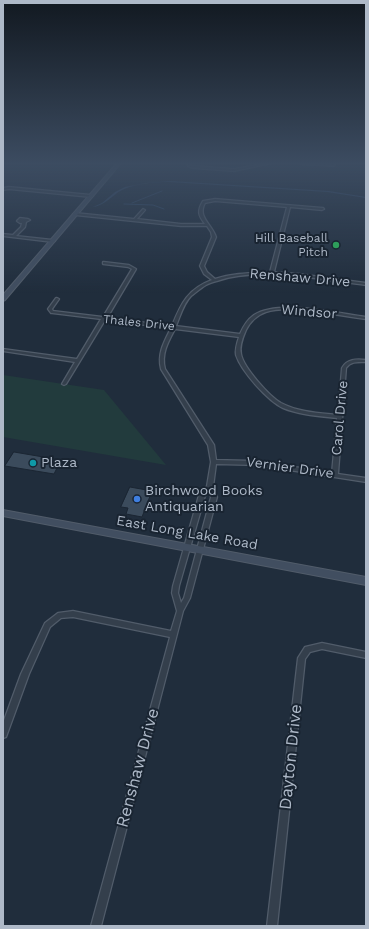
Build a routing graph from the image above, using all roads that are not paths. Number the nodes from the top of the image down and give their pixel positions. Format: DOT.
graph roads {
  1 [pos="82,206"];
  2 [pos="202,206"];
  3 [pos="290,206"];
  4 [pos="294,206"];
  5 [pos="322,209"];
  6 [pos="143,210"];
  7 [pos="75,214"];
  8 [pos="135,220"];
  9 [pos="24,222"];
  10 [pos="207,225"];
  11 [pos="3,235"];
  12 [pos="14,236"];
  13 [pos="53,241"];
  14 [pos="104,263"];
  15 [pos="272,273"];
  16 [pos="214,280"];
  17 [pos="366,284"];
  18 [pos="3,299"];
  19 [pos="57,299"];
  20 [pos="366,318"];
  21 [pos="104,319"];
  22 [pos="174,326"];
  23 [pos="242,336"];
  24 [pos="3,350"];
  25 [pos="78,361"];
  26 [pos="366,361"];
  27 [pos="64,384"];
  28 [pos="340,417"];
  29 [pos="214,462"];
  30 [pos="335,475"];
  31 [pos="366,480"];
  32 [pos="210,487"];
  33 [pos="3,513"];
  34 [pos="187,548"];
  35 [pos="200,550"];
  36 [pos="366,581"];
  37 [pos="180,610"];
  38 [pos="174,635"];
  39 [pos="366,655"];
  40 [pos="3,734"];
  41 [pos="96,926"];
  42 [pos="272,926"];
  1 -- 7 [label="main road"];
  2 -- 10 [label="street"];
  3 -- 15 [label="street"];
  4 -- 5 [label="street"];
  6 -- 8 [label="street"];
  7 -- 8 [label="street"];
  7 -- 13 [label="main road"];
  8 -- 10 [label="street"];
  9 -- 12 [label="street"];
  10 -- 16 [label="street"];
  11 -- 12 [label="street"];
  12 -- 13 [label="street"];
  13 -- 18 [label="main road"];
  14 -- 21 [label="street"];
  15 -- 16 [label="street, Renshaw Drive"];
  15 -- 17 [label="street, Renshaw Drive"];
  16 -- 22 [label="street, Renshaw Drive"];
  19 -- 21 [label="street, Thales Drive"];
  20 -- 23 [label="street, Windsor"];
  21 -- 22 [label="street, Thales Drive"];
  21 -- 25 [label="street"];
  22 -- 23 [label="street, Thales Drive"];
  22 -- 29 [label="street, Renshaw Drive"];
  23 -- 28 [label="street, Windsor"];
  24 -- 25 [label="street"];
  25 -- 27 [label="street"];
  26 -- 28 [label="street, Carol Drive"];
  28 -- 30 [label="street, Carol Drive"];
  29 -- 30 [label="street, Vernier Drive"];
  29 -- 32 [label="street, Renshaw Drive"];
  30 -- 31 [label="street, Vernier Drive"];
  32 -- 34 [label="street, Renshaw Drive"];
  32 -- 35 [label="street, Renshaw Drive"];
  33 -- 34 [label="main road, East Long Lake Road"];
  34 -- 35 [label="main road, East Long Lake Road"];
  34 -- 37 [label="street, Renshaw Drive"];
  35 -- 36 [label="main road, East Long Lake Road"];
  35 -- 37 [label="street, Renshaw Drive"];
  37 -- 38 [label="street, Renshaw Drive"];
  38 -- 40 [label="street"];
  38 -- 41 [label="street, Renshaw Drive"];
  39 -- 42 [label="street, Dayton Drive"];
}
